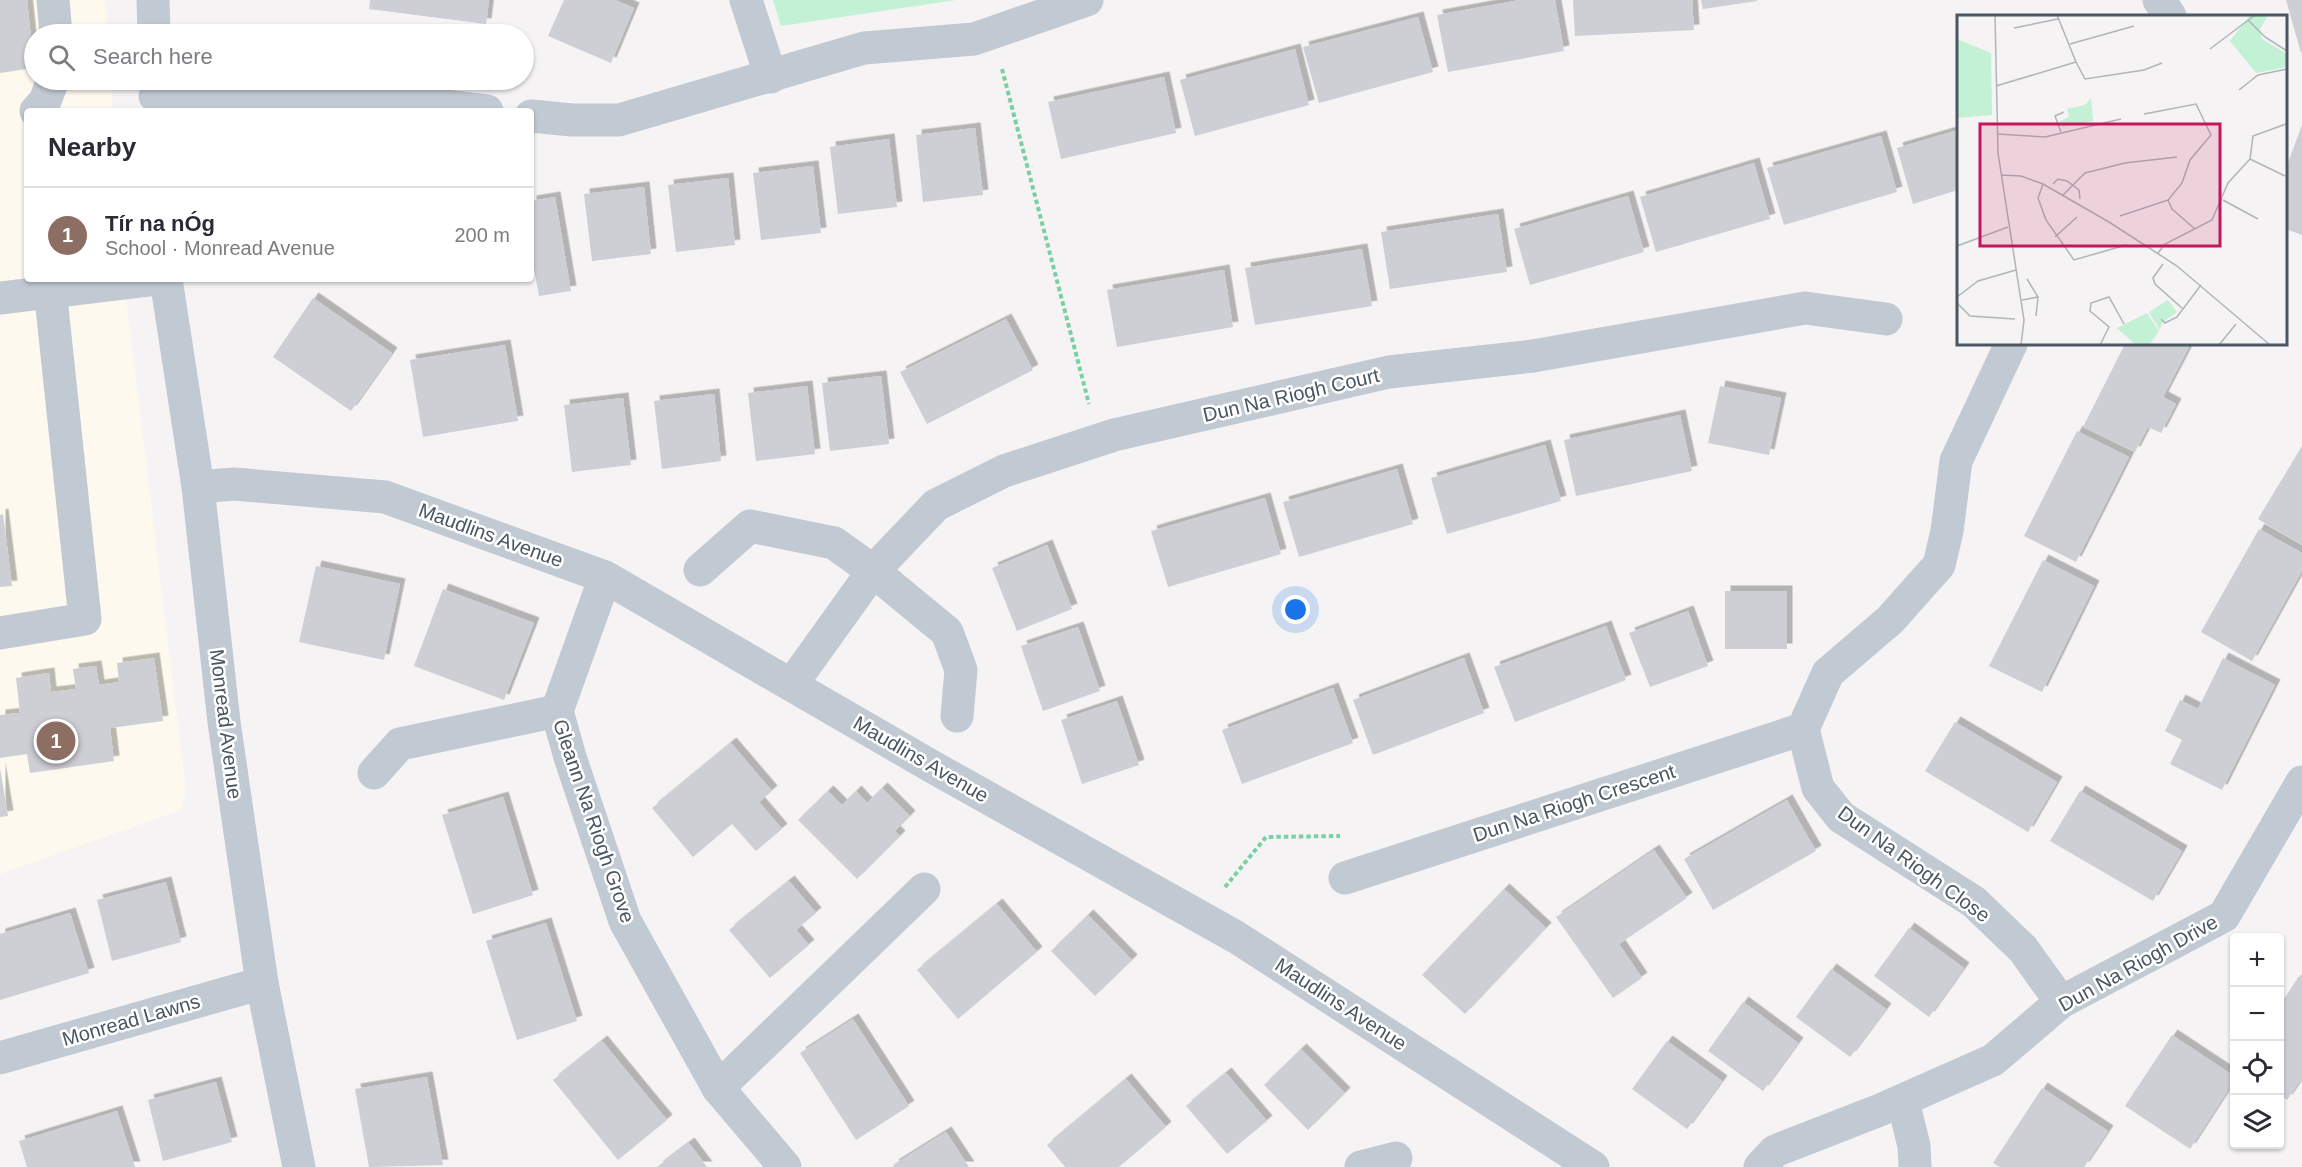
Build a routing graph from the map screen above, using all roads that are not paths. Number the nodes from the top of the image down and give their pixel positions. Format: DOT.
graph roads {
  1 [pos="53,0"];
  2 [pos="153,0"];
  3 [pos="746,0"];
  4 [pos="1087,0"];
  5 [pos="2159,0"];
  6 [pos="2169,15"];
  7 [pos="55,24"];
  8 [pos="154,24"];
  9 [pos="771,77"];
  10 [pos="49,90"];
  11 [pos="155,95"];
  12 [pos="419,107"];
  13 [pos="39,108"];
  14 [pos="436,108"];
  15 [pos="534,116"];
  16 [pos="103,282"];
  17 [pos="166,282"];
  18 [pos="50,285"];
  19 [pos="0,298"];
  20 [pos="1886,319"];
  21 [pos="2011,345"];
  22 [pos="198,487"];
  23 [pos="700,570"];
  24 [pos="873,571"];
  25 [pos="605,577"];
  26 [pos="0,633"];
  27 [pos="792,684"];
  28 [pos="557,711"];
  29 [pos="957,716"];
  30 [pos="1803,729"];
  31 [pos="374,773"];
  32 [pos="2302,782"];
  33 [pos="1345,878"];
  34 [pos="924,889"];
  35 [pos="262,983"];
  36 [pos="2061,1002"];
  37 [pos="0,1058"];
  38 [pos="718,1088"];
  39 [pos="1903,1101"];
  40 [pos="1396,1158"];
  41 [pos="299,1167"];
  42 [pos="785,1167"];
  43 [pos="1360,1167"];
  44 [pos="1593,1167"];
  45 [pos="1760,1167"];
  46 [pos="1915,1167"];
  1 -- 7 [label="street"];
  2 -- 8 [label="street"];
  3 -- 9 [label="street"];
  4 -- 9 [label="street"];
  5 -- 6 [label="street"];
  9 -- 15 [label="street"];
  10 -- 13 [label="street"];
  11 -- 12 [label="street"];
  12 -- 14 [label="street"];
  16 -- 18 [label="street"];
  17 -- 22 [label="street, Monread Avenue"];
  18 -- 19 [label="street"];
  18 -- 26 [label="street"];
  20 -- 24 [label="street, Dun Na Riogh Court"];
  21 -- 30 [label="street"];
  22 -- 25 [label="street, Maudlins Avenue"];
  22 -- 35 [label="street, Monread Avenue"];
  23 -- 24 [label="street"];
  24 -- 27 [label="street, Dun Na Riogh Court"];
  24 -- 29 [label="street"];
  25 -- 27 [label="street, Maudlins Avenue"];
  25 -- 28 [label="street, Gleann Na Riogh Grove"];
  27 -- 44 [label="street, Maudlins Avenue"];
  28 -- 31 [label="street"];
  28 -- 38 [label="street, Gleann Na Riogh Grove"];
  30 -- 33 [label="street, Dun Na Riogh Crescent"];
  30 -- 36 [label="street, Dun Na Riogh Close"];
  32 -- 36 [label="street, Dun Na Riogh Drive"];
  34 -- 38 [label="street"];
  35 -- 37 [label="street, Monread Lawns"];
  35 -- 41 [label="street, Monread Avenue"];
  36 -- 39 [label="street, Dun Na Riogh Drive"];
  38 -- 42 [label="street, Gleann Na Riogh Grove"];
  39 -- 45 [label="street, Dun Na Riogh Drive"];
  39 -- 46 [label="street"];
  40 -- 43 [label="street"];
}
